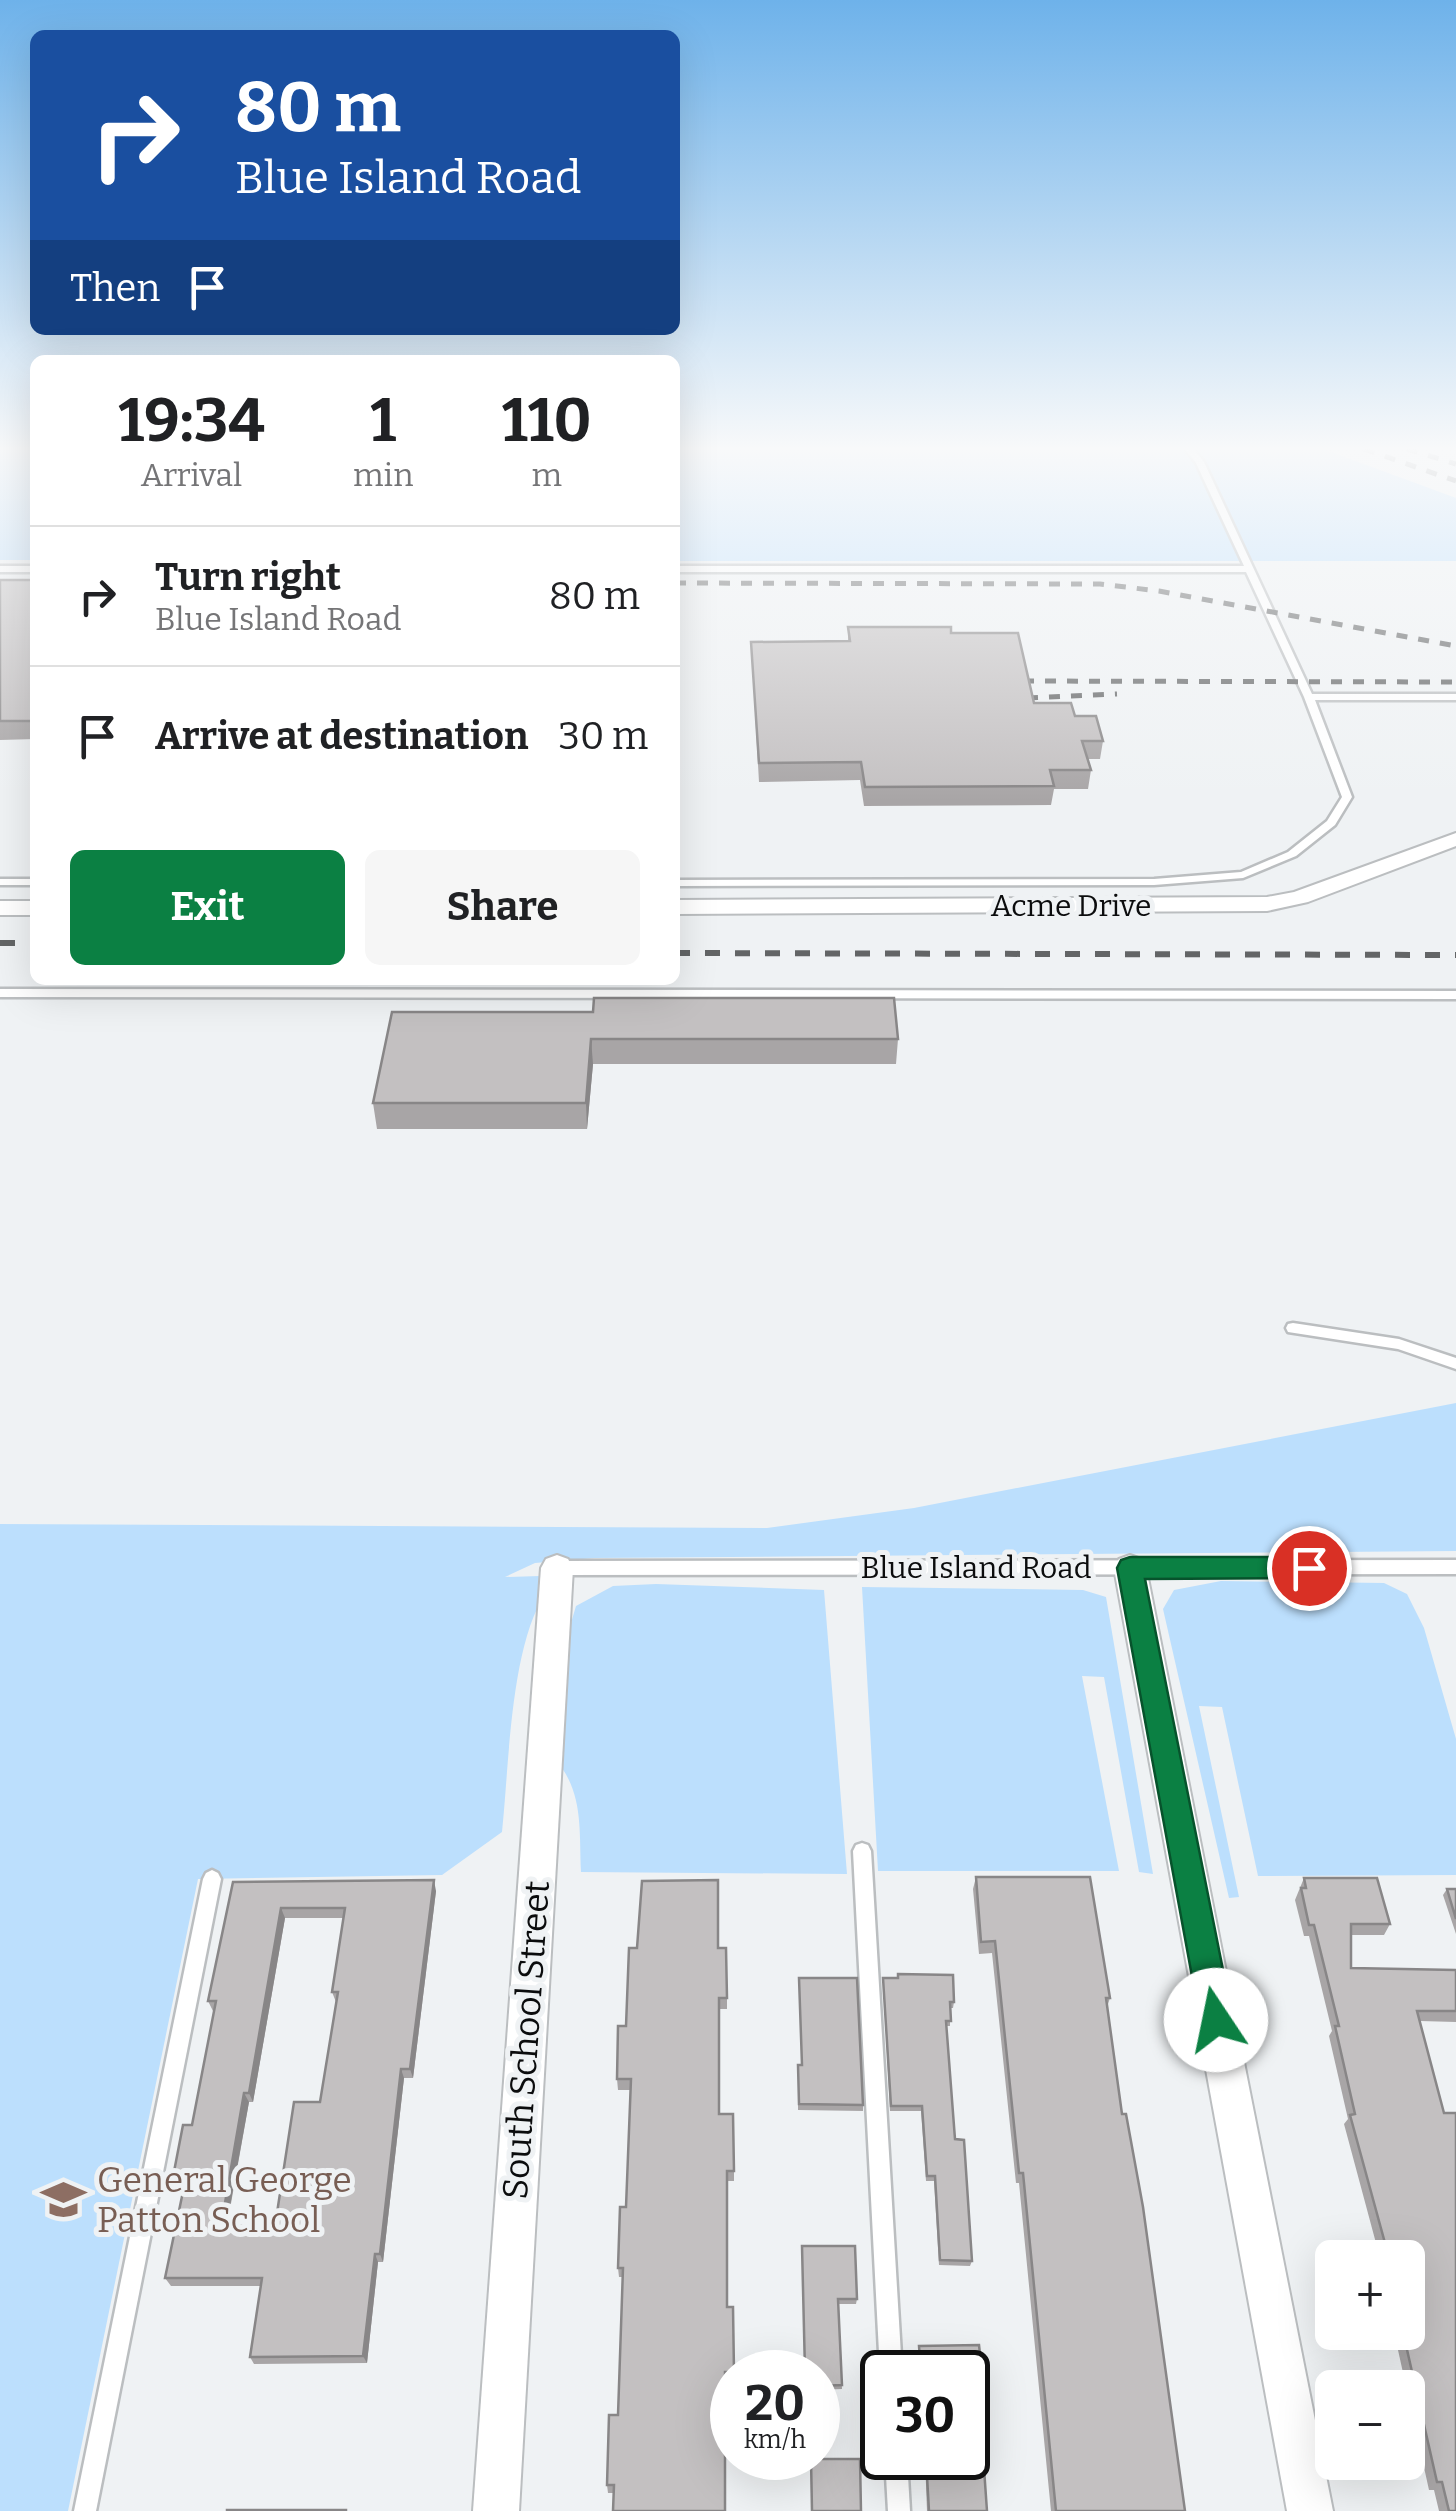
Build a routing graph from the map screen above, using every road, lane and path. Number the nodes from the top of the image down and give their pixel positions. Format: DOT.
graph roads {
  1 [pos="1249,566"];
  2 [pos="0,569"];
  3 [pos="30,569"];
  4 [pos="680,569"];
  5 [pos="1250,569"];
  6 [pos="1309,698"];
  7 [pos="1456,698"];
  8 [pos="1456,839"];
  9 [pos="0,882"];
  10 [pos="30,882"];
  11 [pos="680,882"];
  12 [pos="680,907"];
  13 [pos="0,908"];
  14 [pos="30,908"];
  15 [pos="1456,994"];
  16 [pos="2,995"];
  17 [pos="1293,1328"];
  18 [pos="1456,1364"];
  19 [pos="1456,1567"];
  20 [pos="557,1568"];
  21 [pos="1130,1568"];
  22 [pos="862,1851"];
  23 [pos="212,1879"];
  24 [pos="890,2350"];
  25 [pos="897,2480"];
  26 [pos="85,2511"];
  27 [pos="496,2511"];
  28 [pos="899,2511"];
  29 [pos="1310,2511"];
  1 -- 5 [label="lane"];
  2 -- 3 [label="lane"];
  4 -- 5 [label="lane"];
  5 -- 6 [label="lane"];
  6 -- 7 [label="lane"];
  6 -- 11 [label="lane"];
  8 -- 12 [label="street, Acme Drive"];
  9 -- 10 [label="lane"];
  13 -- 14 [label="street"];
  15 -- 16 [label="lane"];
  17 -- 18 [label="lane"];
  19 -- 21 [label="lane, Blue Island Road"];
  20 -- 21 [label="lane, Blue Island Road"];
  20 -- 27 [label="street, South School Street"];
  21 -- 29 [label="street"];
  22 -- 24 [label="lane"];
  23 -- 26 [label="lane"];
  25 -- 28 [label="lane"];
}
